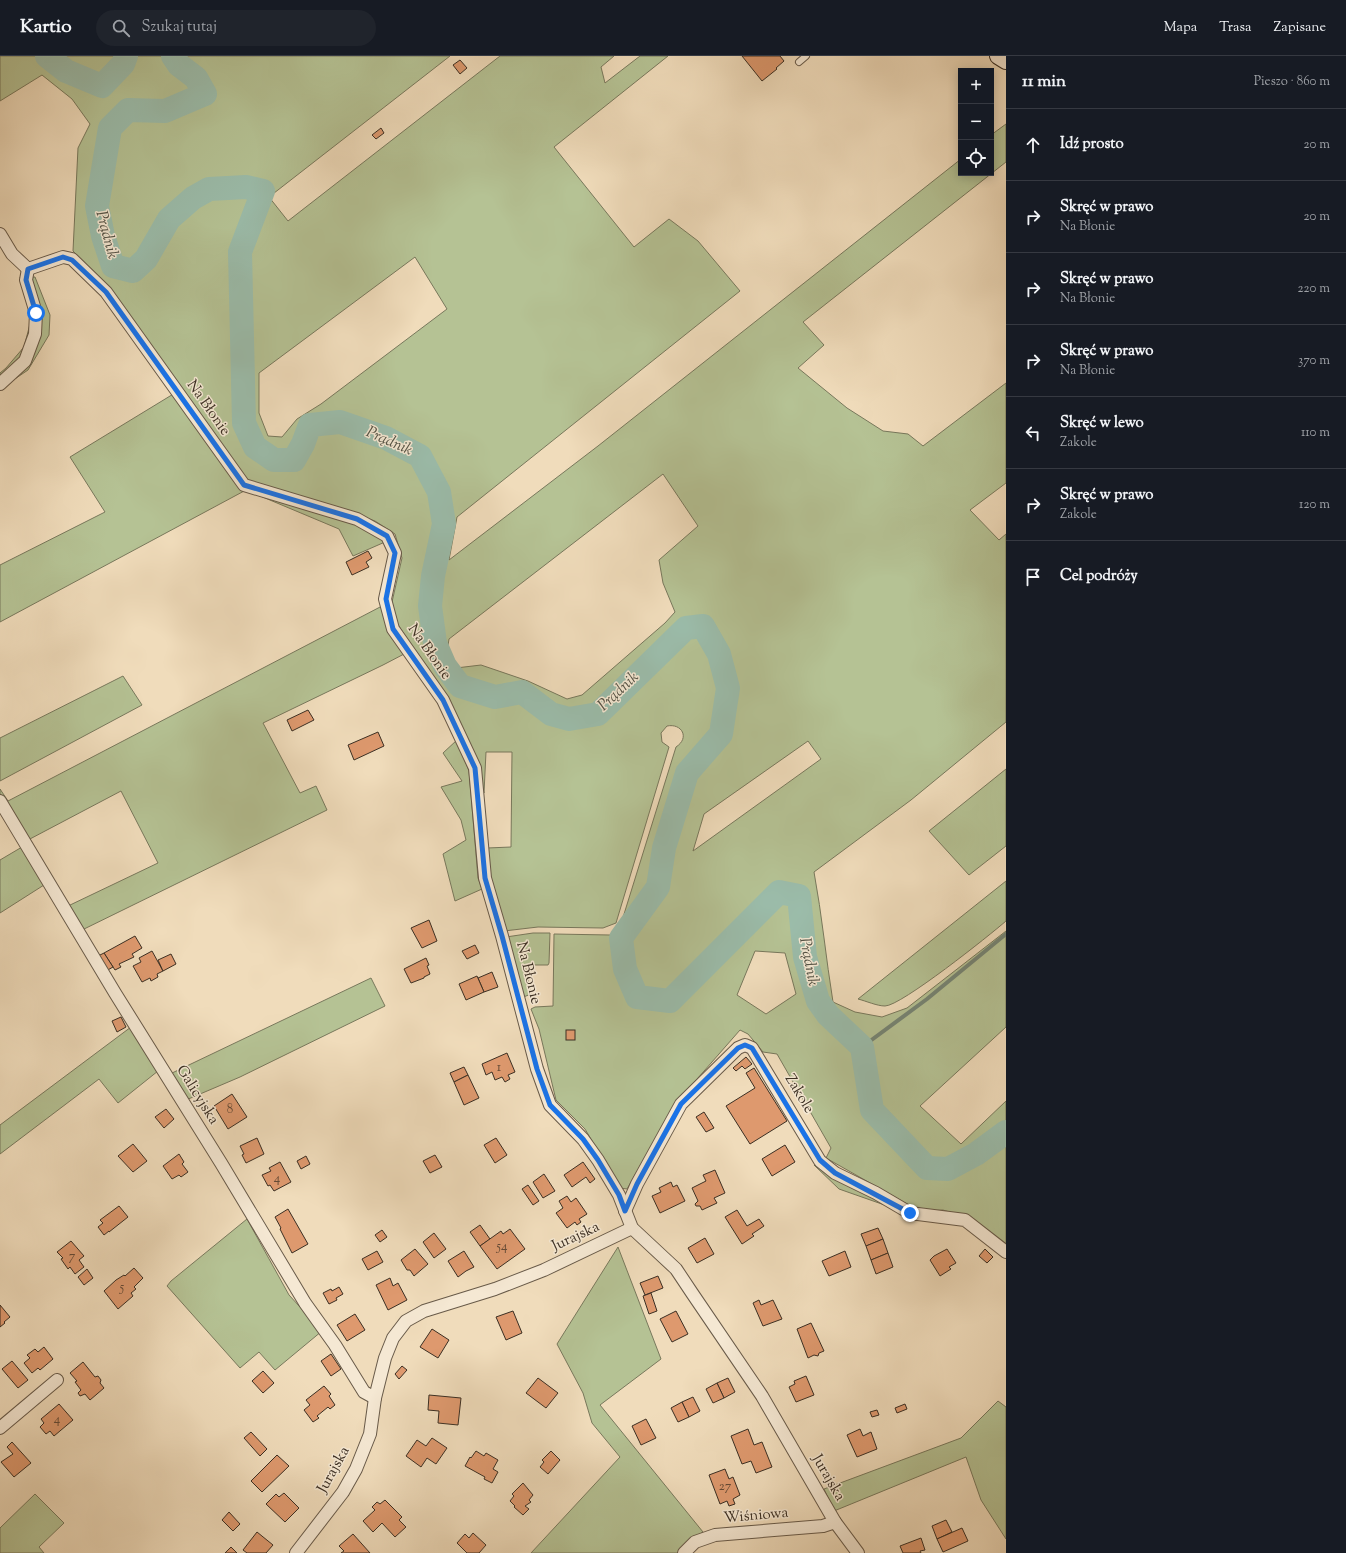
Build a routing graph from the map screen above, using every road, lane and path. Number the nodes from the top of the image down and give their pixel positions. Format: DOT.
graph roads {
  1 [pos="806,56"];
  2 [pos="998,56"];
  3 [pos="1006,61"];
  4 [pos="799,62"];
  5 [pos="0,234"];
  6 [pos="28,269"];
  7 [pos="0,384"];
  8 [pos="0,801"];
  9 [pos="625,1211"];
  10 [pos="632,1228"];
  11 [pos="1006,1252"];
  12 [pos="58,1380"];
  13 [pos="376,1398"];
  14 [pos="0,1428"];
  15 [pos="835,1522"];
  16 [pos="303,1550"];
  17 [pos="684,1553"];
  18 [pos="858,1553"];
  1 -- 4 [label="lane"];
  2 -- 3 [label="main road"];
  5 -- 6 [label="street"];
  6 -- 7 [label="street"];
  6 -- 9 [label="street, Na Błonie"];
  8 -- 13 [label="street, Galicyjska"];
  9 -- 10 [label="street, Na Błonie"];
  9 -- 11 [label="street, Zakole"];
  10 -- 13 [label="street, Jurajska"];
  10 -- 15 [label="street, Jurajska"];
  12 -- 14 [label="street"];
  13 -- 16 [label="street, Jurajska"];
  15 -- 17 [label="street, Wiśniowa"];
  15 -- 18 [label="street, Jurajska"];
}
